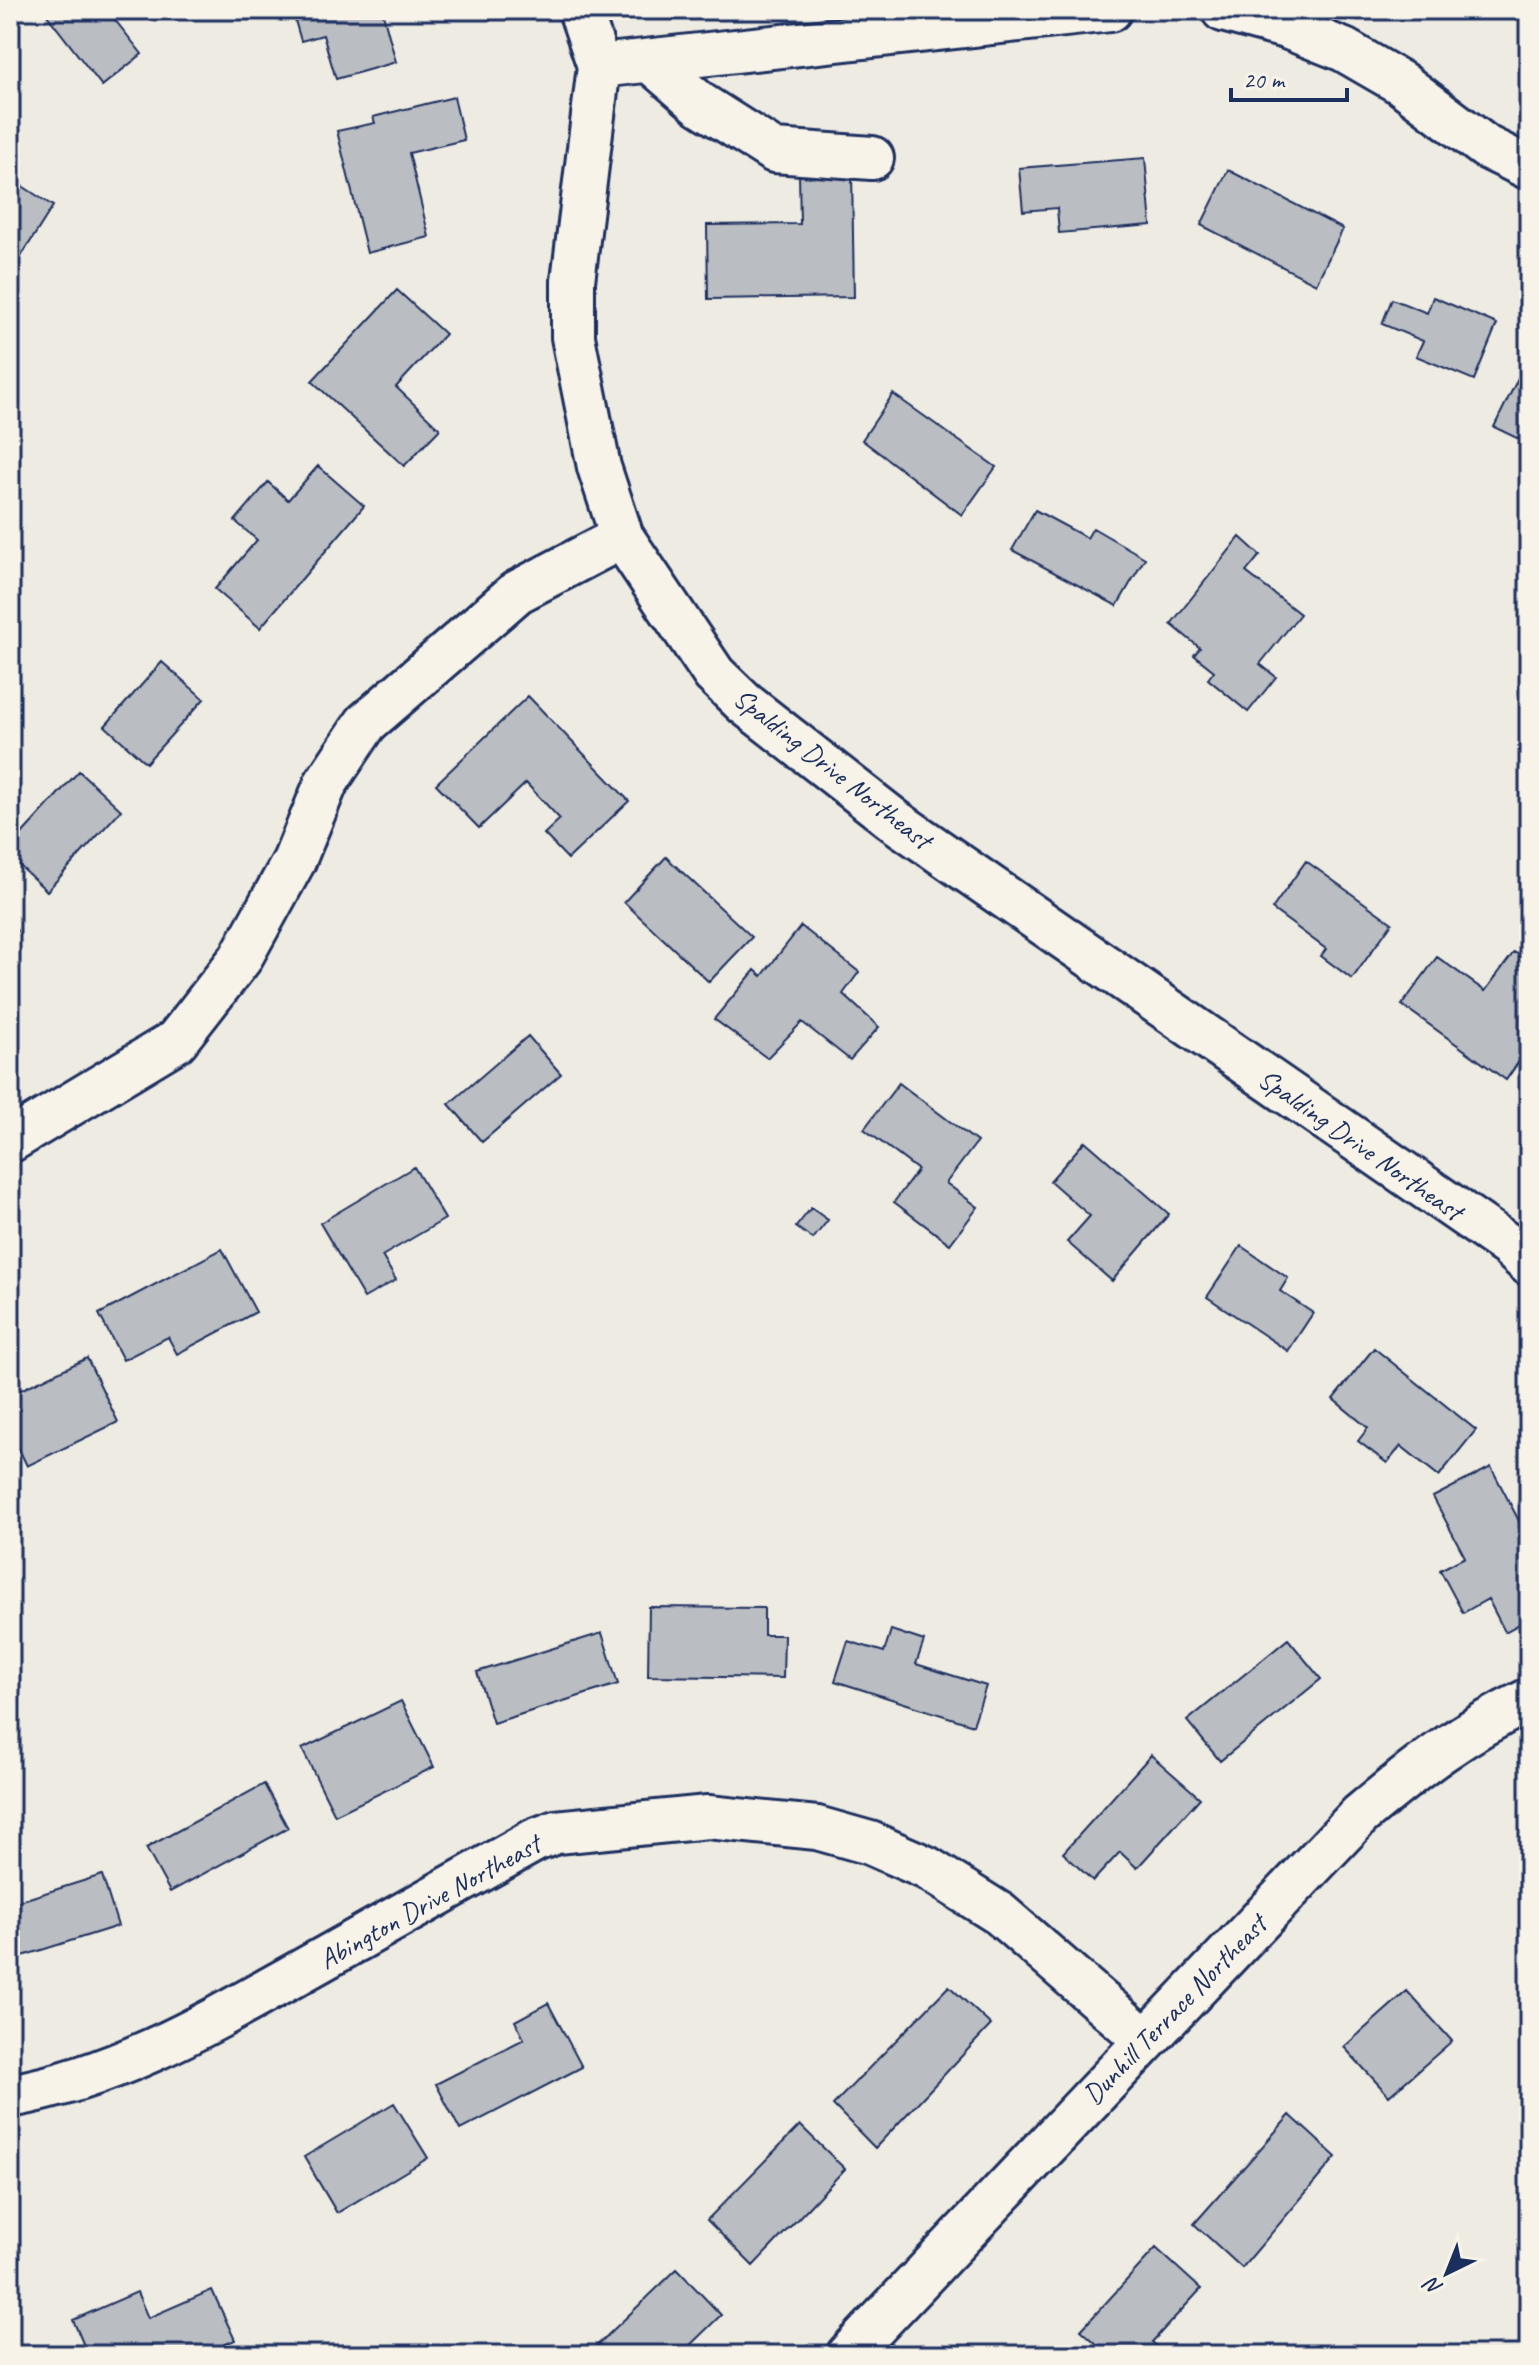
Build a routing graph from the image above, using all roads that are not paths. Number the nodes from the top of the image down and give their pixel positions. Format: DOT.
graph roads {
  1 [pos="580,10"];
  2 [pos="1110,10"];
  3 [pos="1223,10"];
  4 [pos="650,61"];
  5 [pos="599,66"];
  6 [pos="872,158"];
  7 [pos="1529,168"];
  8 [pos="622,537"];
  9 [pos="10,1141"];
  10 [pos="1529,1264"];
  11 [pos="1529,1700"];
  12 [pos="1144,2039"];
  13 [pos="10,2096"];
  14 [pos="848,2355"];
  1 -- 5 [label="street, Spalding Drive Northeast"];
  2 -- 4 [label="street"];
  3 -- 7 [label="street"];
  4 -- 5 [label="street"];
  4 -- 6 [label="street"];
  5 -- 8 [label="street, Spalding Drive Northeast"];
  8 -- 9 [label="street"];
  8 -- 10 [label="street, Spalding Drive Northeast"];
  11 -- 12 [label="street, Dunhill Terrace Northeast"];
  12 -- 13 [label="street, Abington Drive Northeast"];
  12 -- 14 [label="street, Dunhill Terrace Northeast"];
}
